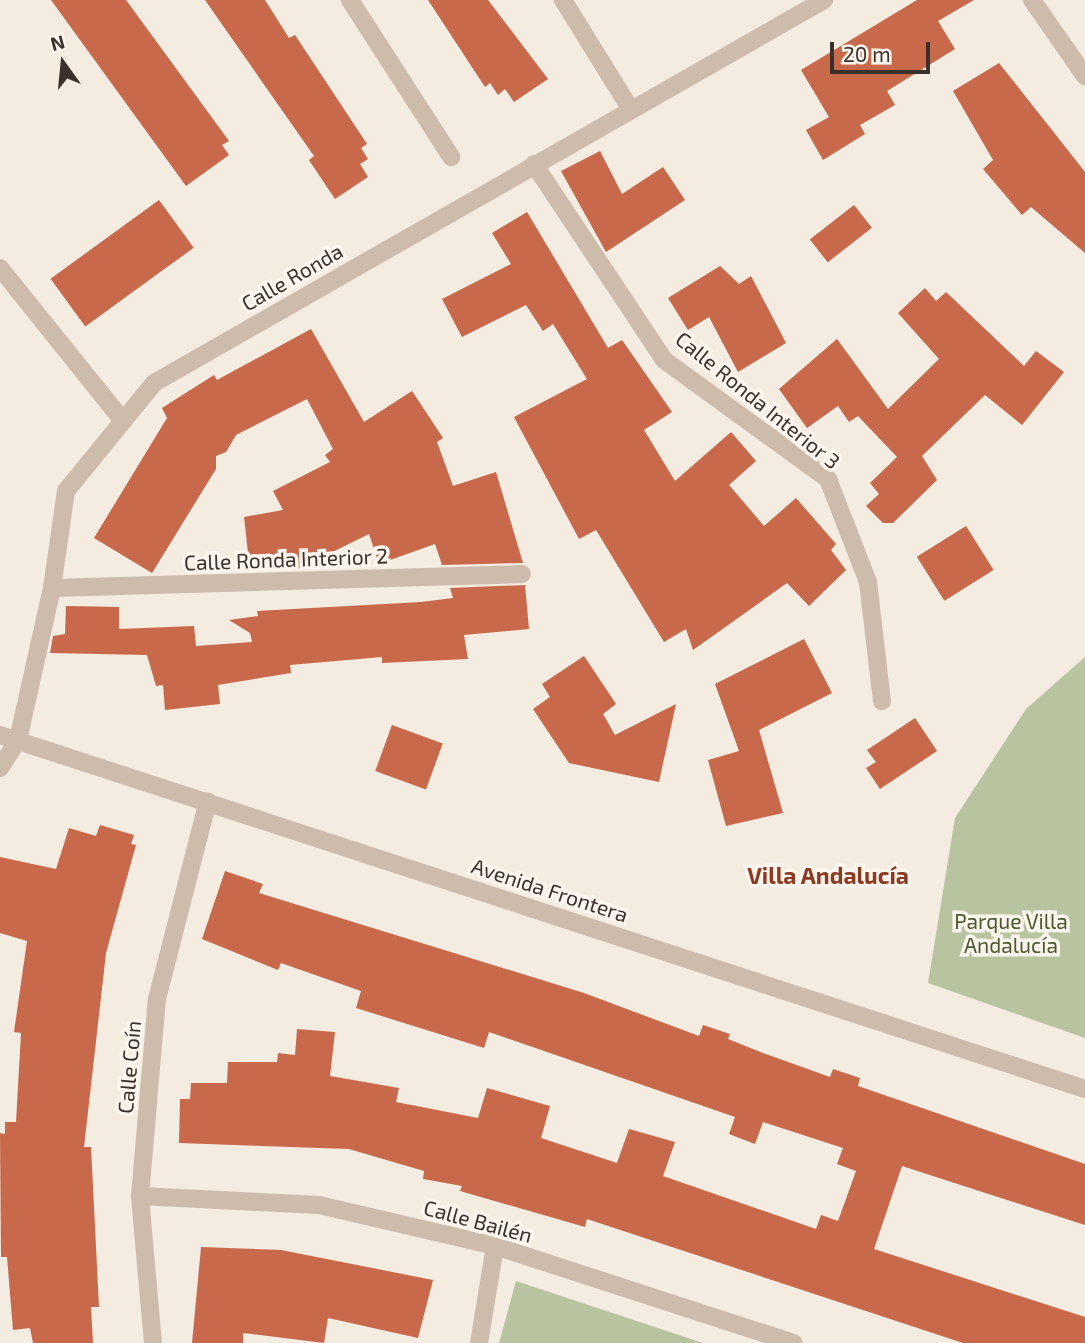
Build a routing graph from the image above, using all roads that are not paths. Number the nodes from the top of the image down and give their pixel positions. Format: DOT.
graph roads {
  1 [pos="350,0"];
  2 [pos="563,0"];
  3 [pos="824,0"];
  4 [pos="1032,0"];
  5 [pos="1085,76"];
  6 [pos="630,108"];
  7 [pos="451,157"];
  8 [pos="534,164"];
  9 [pos="0,268"];
  10 [pos="122,421"];
  11 [pos="522,574"];
  12 [pos="52,588"];
  13 [pos="882,701"];
  14 [pos="0,734"];
  15 [pos="18,740"];
  16 [pos="0,768"];
  17 [pos="208,801"];
  18 [pos="1085,1089"];
  19 [pos="140,1196"];
  20 [pos="495,1246"];
  21 [pos="153,1343"];
  22 [pos="479,1343"];
  23 [pos="794,1343"];
  1 -- 7 [label="street"];
  2 -- 6 [label="street"];
  3 -- 6 [label="street, Calle Ronda"];
  4 -- 5 [label="street"];
  6 -- 8 [label="street, Calle Ronda"];
  8 -- 10 [label="street, Calle Ronda"];
  8 -- 13 [label="street, Calle Ronda Interior 3"];
  9 -- 10 [label="street"];
  10 -- 12 [label="street, Calle Ronda"];
  11 -- 12 [label="street, Calle Ronda Interior 2"];
  12 -- 15 [label="street, Calle Ronda"];
  14 -- 15 [label="street, Avenida Frontera"];
  15 -- 16 [label="street, Calle Ronda"];
  15 -- 17 [label="street, Avenida Frontera"];
  17 -- 18 [label="street, Avenida Frontera"];
  17 -- 19 [label="street, Calle Coín"];
  19 -- 20 [label="street, Calle Bailén"];
  19 -- 21 [label="street, Calle Coín"];
  20 -- 22 [label="street"];
  20 -- 23 [label="street, Calle Bailén"];
}
